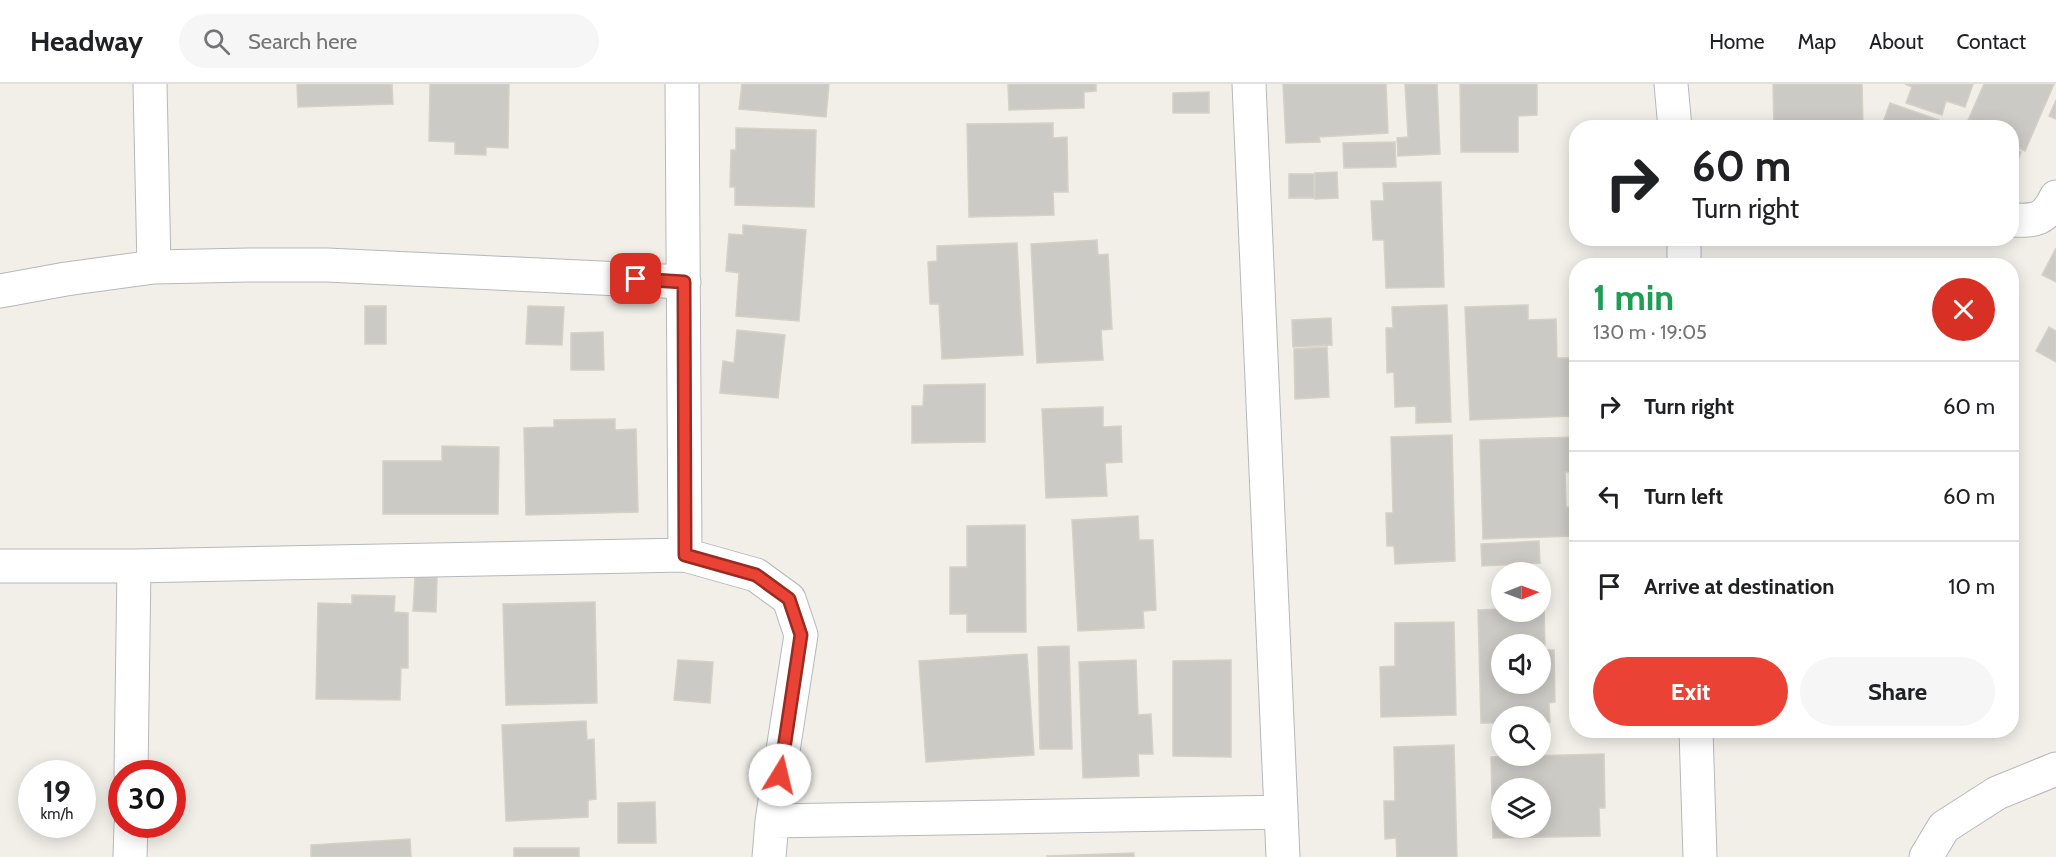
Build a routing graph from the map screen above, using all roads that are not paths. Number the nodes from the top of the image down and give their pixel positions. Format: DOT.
graph roads {
  1 [pos="150,84"];
  2 [pos="682,84"];
  3 [pos="1249,84"];
  4 [pos="1671,84"];
  5 [pos="1674,120"];
  6 [pos="2056,197"];
  7 [pos="2019,220"];
  8 [pos="154,267"];
  9 [pos="684,282"];
  10 [pos="0,291"];
  11 [pos="685,555"];
  12 [pos="134,566"];
  13 [pos="0,567"];
  14 [pos="1696,738"];
  15 [pos="131,760"];
  16 [pos="2056,769"];
  17 [pos="1281,812"];
  18 [pos="772,821"];
  19 [pos="131,838"];
  20 [pos="130,857"];
  21 [pos="770,857"];
  22 [pos="1283,857"];
  23 [pos="1700,857"];
  24 [pos="1926,857"];
  1 -- 8 [label="street"];
  2 -- 9 [label="street"];
  3 -- 17 [label="street"];
  4 -- 5 [label="street"];
  6 -- 7 [label="street"];
  8 -- 9 [label="street"];
  8 -- 10 [label="street"];
  9 -- 11 [label="street"];
  11 -- 12 [label="street"];
  11 -- 18 [label="street"];
  12 -- 13 [label="street"];
  12 -- 15 [label="street"];
  14 -- 23 [label="street"];
  16 -- 24 [label="street"];
  17 -- 18 [label="street"];
  17 -- 22 [label="street"];
  18 -- 21 [label="street"];
  19 -- 20 [label="street"];
}
